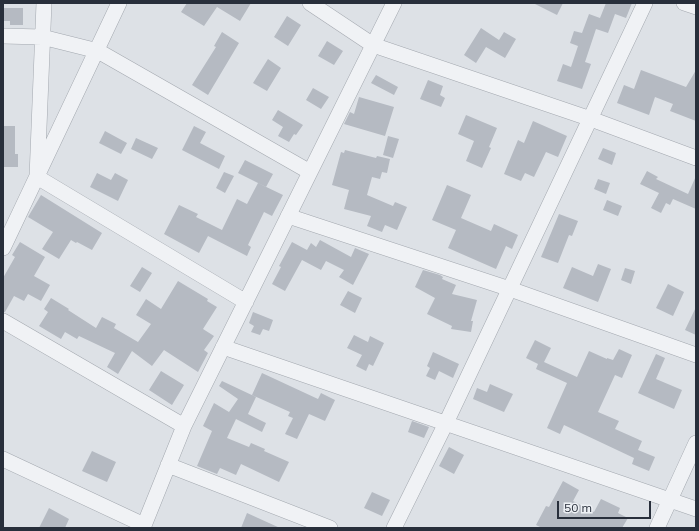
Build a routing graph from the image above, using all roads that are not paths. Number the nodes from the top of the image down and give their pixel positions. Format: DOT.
graph roads {
  1 [pos="44,3"];
  2 [pos="119,3"];
  3 [pos="310,3"];
  4 [pos="394,3"];
  5 [pos="645,3"];
  6 [pos="684,3"];
  7 [pos="696,7"];
  8 [pos="3,36"];
  9 [pos="42,37"];
  10 [pos="373,45"];
  11 [pos="98,51"];
  12 [pos="591,118"];
  13 [pos="696,158"];
  14 [pos="310,172"];
  15 [pos="37,177"];
  16 [pos="288,216"];
  17 [pos="4,242"];
  18 [pos="510,289"];
  19 [pos="246,302"];
  20 [pos="3,321"];
  21 [pos="223,346"];
  22 [pos="696,355"];
  23 [pos="446,423"];
  24 [pos="184,426"];
  25 [pos="696,443"];
  26 [pos="3,459"];
  27 [pos="168,465"];
  28 [pos="670,499"];
  29 [pos="696,509"];
  30 [pos="144,527"];
  31 [pos="330,528"];
  32 [pos="394,528"];
  33 [pos="657,528"];
  1 -- 9 [label="street"];
  2 -- 11 [label="street"];
  3 -- 10 [label="street"];
  4 -- 10 [label="street"];
  5 -- 12 [label="street"];
  6 -- 7 [label="street"];
  8 -- 9 [label="street"];
  9 -- 11 [label="street"];
  9 -- 15 [label="street"];
  10 -- 12 [label="street"];
  10 -- 14 [label="street"];
  11 -- 14 [label="street"];
  11 -- 15 [label="street"];
  12 -- 13 [label="street"];
  12 -- 18 [label="street"];
  14 -- 16 [label="street"];
  15 -- 17 [label="street"];
  15 -- 19 [label="street"];
  16 -- 18 [label="street"];
  16 -- 19 [label="street"];
  18 -- 22 [label="street"];
  18 -- 23 [label="street"];
  19 -- 21 [label="street"];
  20 -- 24 [label="street"];
  21 -- 23 [label="street"];
  21 -- 24 [label="street"];
  23 -- 28 [label="street"];
  23 -- 32 [label="street"];
  24 -- 27 [label="street"];
  25 -- 28 [label="street"];
  26 -- 30 [label="street"];
  27 -- 30 [label="street"];
  27 -- 31 [label="street"];
  28 -- 29 [label="street"];
  28 -- 33 [label="street"];
}
